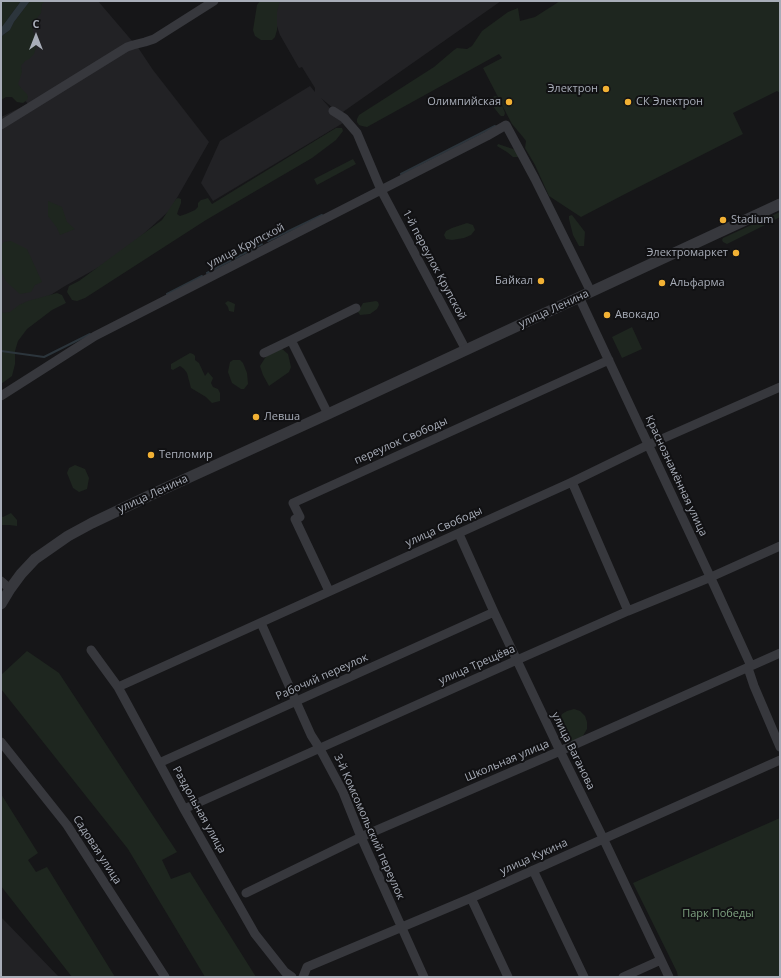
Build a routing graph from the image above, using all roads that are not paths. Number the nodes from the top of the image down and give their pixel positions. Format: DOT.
graph roads {
  1 [pos="214,1"];
  2 [pos="333,111"];
  3 [pos="1,125"];
  4 [pos="381,190"];
  5 [pos="780,204"];
  6 [pos="591,292"];
  7 [pos="579,297"];
  8 [pos="356,308"];
  9 [pos="291,340"];
  10 [pos="466,350"];
  11 [pos="264,353"];
  12 [pos="609,360"];
  13 [pos="780,387"];
  14 [pos="1,396"];
  15 [pos="328,414"];
  16 [pos="648,445"];
  17 [pos="572,482"];
  18 [pos="459,534"];
  19 [pos="780,546"];
  20 [pos="710,577"];
  21 [pos="1,581"];
  22 [pos="10,589"];
  23 [pos="329,591"];
  24 [pos="1,604"];
  25 [pos="628,611"];
  26 [pos="494,612"];
  27 [pos="261,623"];
  28 [pos="91,650"];
  29 [pos="780,653"];
  30 [pos="517,660"];
  31 [pos="749,667"];
  32 [pos="118,687"];
  33 [pos="296,701"];
  34 [pos="1,742"];
  35 [pos="780,747"];
  36 [pos="320,749"];
  37 [pos="560,752"];
  38 [pos="780,760"];
  39 [pos="159,763"];
  40 [pos="184,809"];
  41 [pos="361,838"];
  42 [pos="604,840"];
  43 [pos="533,870"];
  44 [pos="246,893"];
  45 [pos="472,898"];
  46 [pos="402,928"];
  47 [pos="661,960"];
  48 [pos="165,977"];
  49 [pos="292,977"];
  50 [pos="303,977"];
  51 [pos="424,977"];
  52 [pos="508,977"];
  53 [pos="584,977"];
  54 [pos="623,977"];
  55 [pos="669,977"];
  1 -- 3 [label="street"];
  2 -- 4 [label="street, 1-й переулок Крупской"];
  4 -- 6 [label="street, улица Крупской"];
  4 -- 10 [label="street, 1-й переулок Крупской"];
  4 -- 14 [label="street, улица Крупской"];
  5 -- 6 [label="street, улица Ленина"];
  6 -- 7 [label="street, улица Ленина"];
  7 -- 10 [label="street, улица Ленина"];
  7 -- 12 [label="street, Краснознамённая улица"];
  8 -- 9 [label="street"];
  9 -- 11 [label="street"];
  9 -- 15 [label="street"];
  10 -- 15 [label="street, улица Ленина"];
  12 -- 16 [label="street, Краснознамённая улица"];
  12 -- 23 [label="street, переулок Свободы"];
  13 -- 16 [label="street, улица Свободы"];
  15 -- 22 [label="street, улица Ленина"];
  16 -- 17 [label="street, улица Свободы"];
  16 -- 20 [label="street, Краснознамённая улица"];
  17 -- 18 [label="street, улица Свободы"];
  17 -- 25 [label="street"];
  18 -- 23 [label="street, улица Свободы"];
  18 -- 26 [label="street, улица Ваганова"];
  19 -- 20 [label="street, улица Трещёва"];
  20 -- 25 [label="street, улица Трещёва"];
  20 -- 31 [label="street, Краснознамённая улица"];
  21 -- 22 [label="street"];
  22 -- 24 [label="street, улица Ленина"];
  23 -- 27 [label="street, улица Свободы"];
  25 -- 30 [label="street, улица Трещёва"];
  26 -- 30 [label="street, улица Ваганова"];
  26 -- 33 [label="street, Рабочий переулок"];
  27 -- 32 [label="street, улица Свободы"];
  27 -- 33 [label="street, 3-й Комсомольский переулок"];
  28 -- 32 [label="street, Раздольная улица"];
  29 -- 31 [label="street, Школьная улица"];
  30 -- 36 [label="street, улица Трещёва"];
  30 -- 37 [label="street, улица Ваганова"];
  31 -- 35 [label="street, Краснознамённая улица"];
  31 -- 37 [label="street, Школьная улица"];
  32 -- 39 [label="street, Раздольная улица"];
  33 -- 36 [label="street, 3-й Комсомольский переулок"];
  33 -- 39 [label="street, Рабочий переулок"];
  34 -- 48 [label="street, Садовая улица"];
  36 -- 40 [label="street, улица Трещёва"];
  36 -- 41 [label="street, 3-й Комсомольский переулок"];
  37 -- 41 [label="street, Школьная улица"];
  37 -- 42 [label="street, улица Ваганова"];
  38 -- 42 [label="street, улица Кукина"];
  39 -- 40 [label="street, Раздольная улица"];
  40 -- 49 [label="street, Раздольная улица"];
  41 -- 44 [label="street, Школьная улица"];
  41 -- 46 [label="street, 3-й Комсомольский переулок"];
  42 -- 43 [label="street, улица Кукина"];
  42 -- 47 [label="street, улица Ваганова"];
  43 -- 45 [label="street, улица Кукина"];
  43 -- 53 [label="street"];
  45 -- 46 [label="street, улица Кукина"];
  45 -- 52 [label="street"];
  46 -- 50 [label="street, улица Кукина"];
  46 -- 51 [label="street, 3-й Комсомольский переулок"];
  47 -- 54 [label="street"];
  47 -- 55 [label="street, улица Ваганова"];
}
